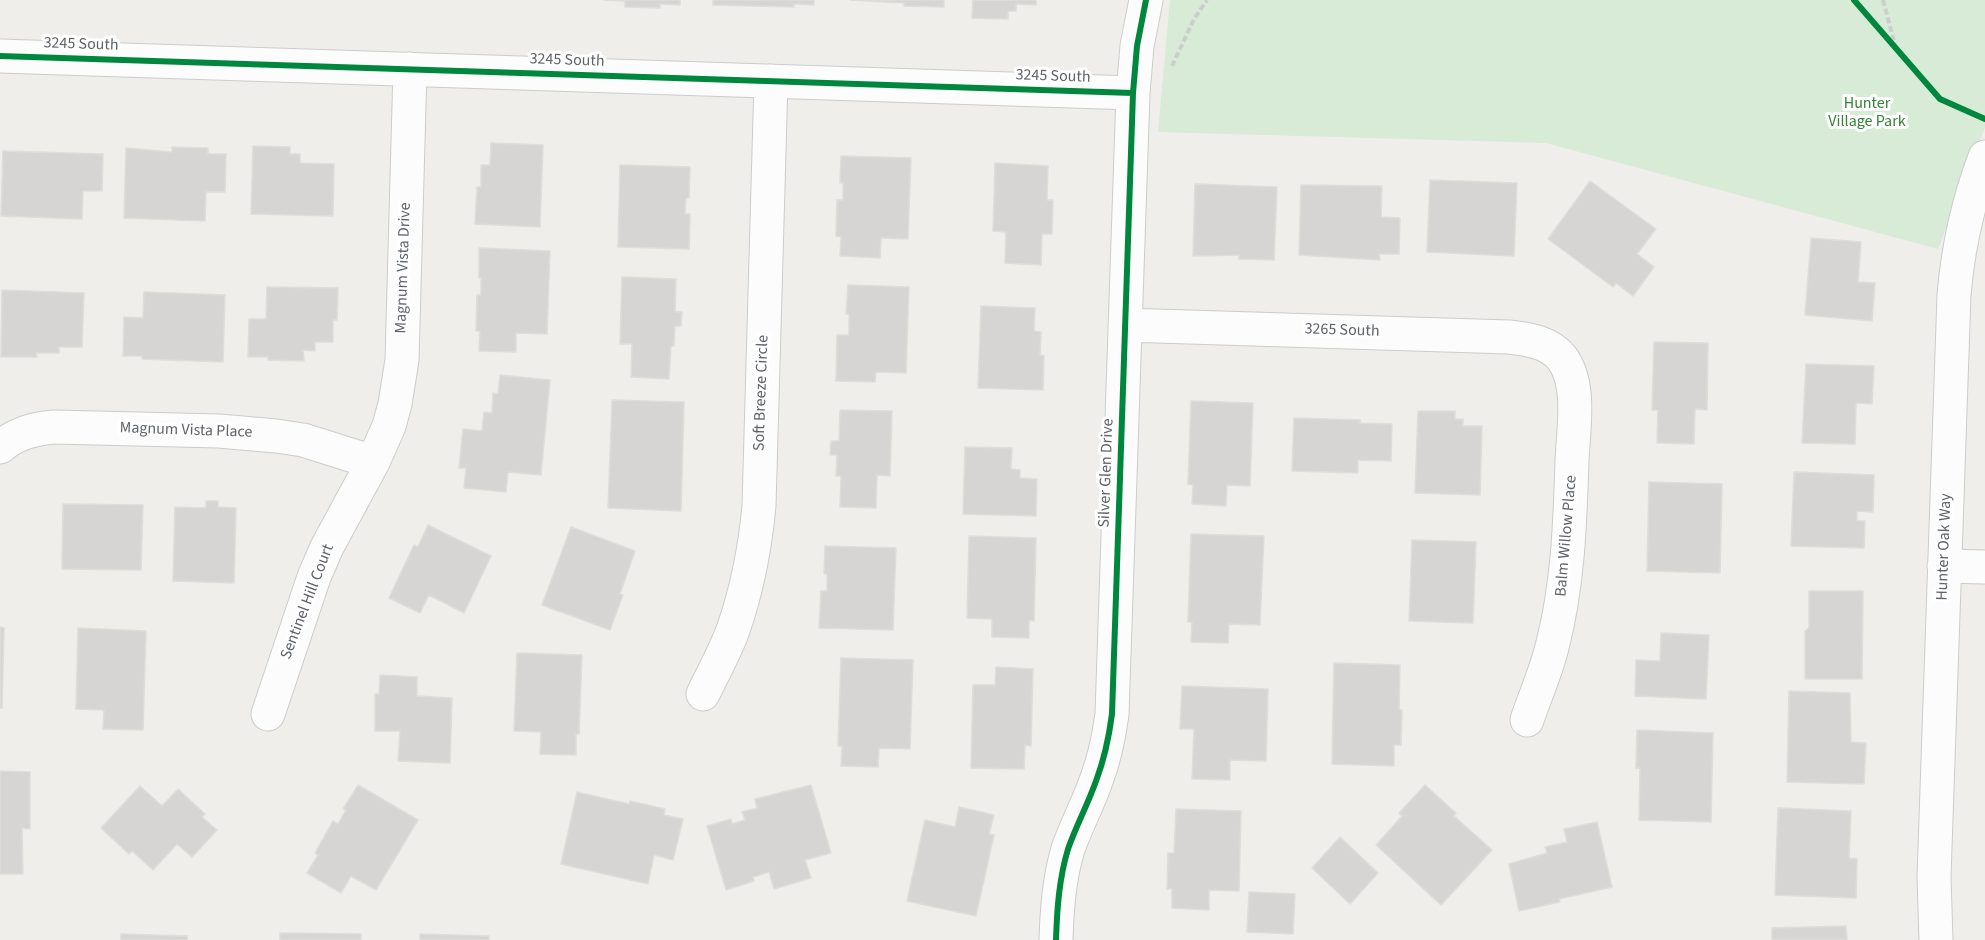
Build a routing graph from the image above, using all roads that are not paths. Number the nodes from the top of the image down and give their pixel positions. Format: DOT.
graph roads {
  1 [pos="1146,0"];
  2 [pos="0,56"];
  3 [pos="410,69"];
  4 [pos="771,81"];
  5 [pos="1134,93"];
  6 [pos="1985,157"];
  7 [pos="1125,324"];
  8 [pos="1556,351"];
  9 [pos="0,447"];
  10 [pos="373,462"];
  11 [pos="1944,566"];
  12 [pos="1985,567"];
  13 [pos="703,694"];
  14 [pos="268,714"];
  15 [pos="1527,720"];
  16 [pos="1056,940"];
  17 [pos="1936,940"];
  1 -- 5 [label="street, Silver Glen Drive"];
  2 -- 3 [label="street, 3245 South"];
  3 -- 4 [label="street, 3245 South"];
  3 -- 10 [label="street, Magnum Vista Drive"];
  4 -- 5 [label="street, 3245 South"];
  4 -- 13 [label="street, Soft Breeze Circle"];
  5 -- 7 [label="street, Silver Glen Drive"];
  6 -- 11 [label="street, Hunter Oak Way"];
  7 -- 8 [label="street, 3265 South"];
  7 -- 16 [label="street, Silver Glen Drive"];
  8 -- 15 [label="street, Balm Willow Place"];
  9 -- 10 [label="street, Magnum Vista Place"];
  10 -- 14 [label="street, Sentinel Hill Court"];
  11 -- 12 [label="street"];
  11 -- 17 [label="street, Hunter Oak Way"];
}
